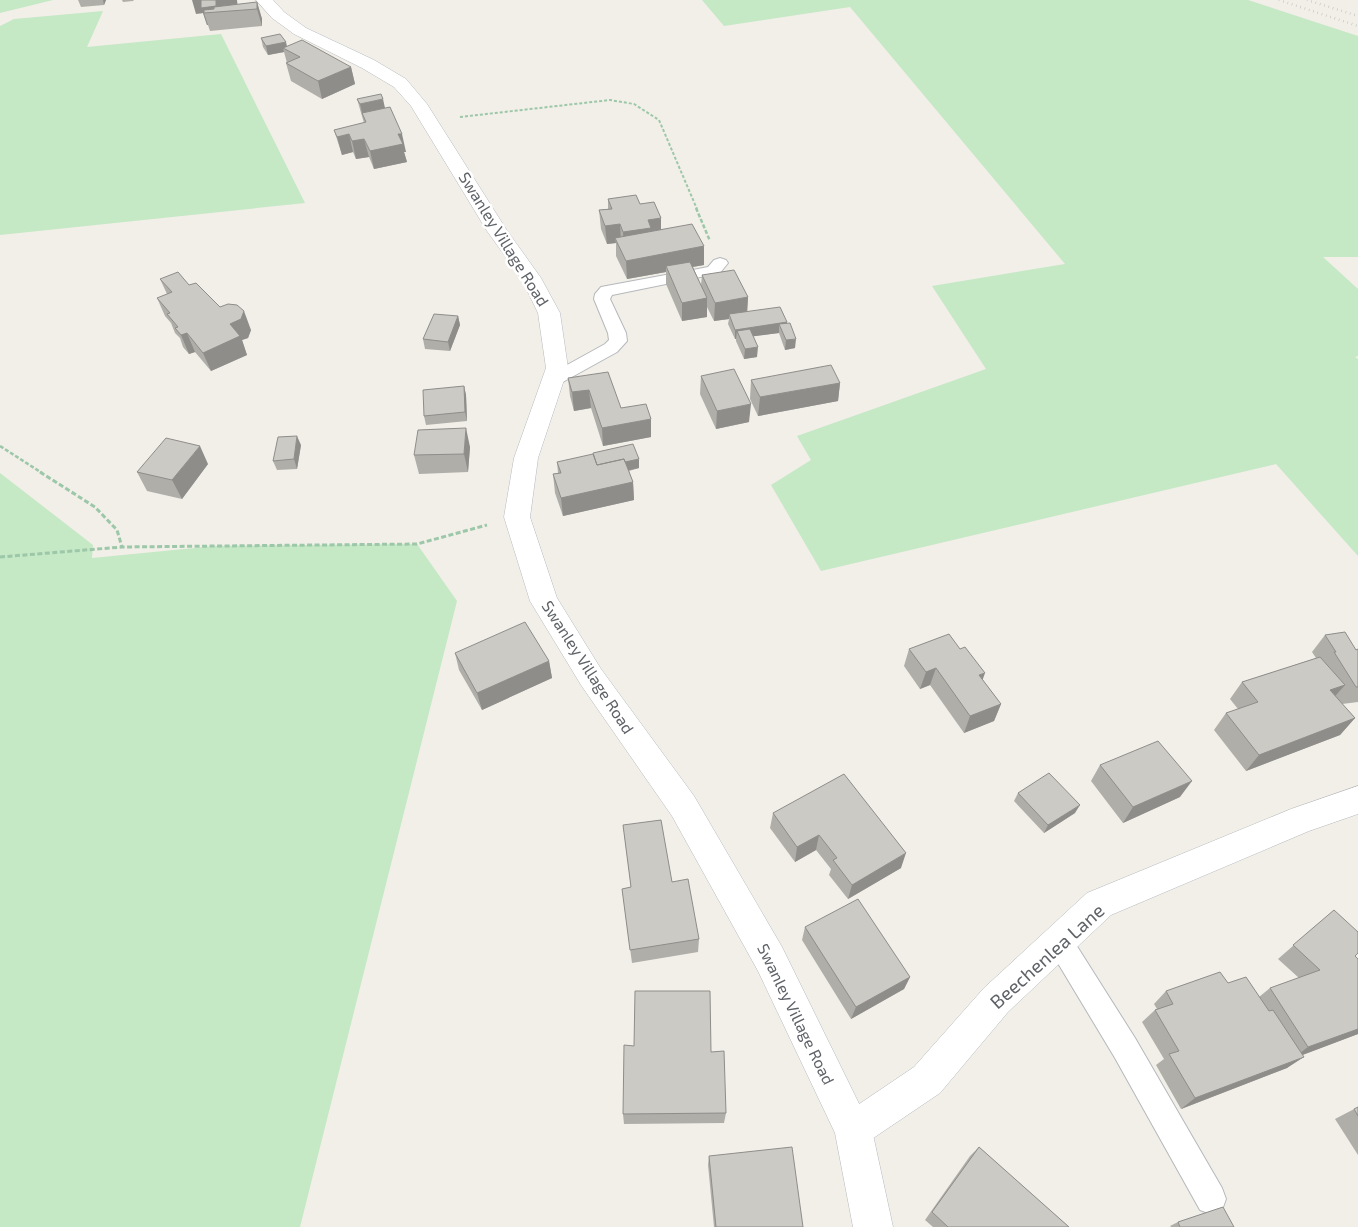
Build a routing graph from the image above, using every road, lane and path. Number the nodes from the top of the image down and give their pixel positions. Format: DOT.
graph roads {
  1 [pos="264,0"];
  2 [pos="429,121"];
  3 [pos="720,263"];
  4 [pos="555,379"];
  5 [pos="0,446"];
  6 [pos="517,517"];
  7 [pos="122,547"];
  8 [pos="0,557"];
  9 [pos="1358,800"];
  10 [pos="1059,941"];
  11 [pos="853,1130"];
  12 [pos="1211,1199"];
  13 [pos="873,1227"];
  1 -- 2 [label="street, Swanley Village Road"];
  2 -- 3 [label="path"];
  2 -- 4 [label="street, Swanley Village Road"];
  3 -- 4 [label="lane"];
  4 -- 6 [label="street, Swanley Village Road"];
  5 -- 7 [label="path"];
  6 -- 7 [label="path"];
  6 -- 11 [label="street, Swanley Village Road"];
  7 -- 8 [label="path"];
  9 -- 10 [label="street, Beechenlea Lane"];
  10 -- 11 [label="street, Beechenlea Lane"];
  10 -- 12 [label="lane"];
  11 -- 13 [label="street, Swanley Village Road"];
}
